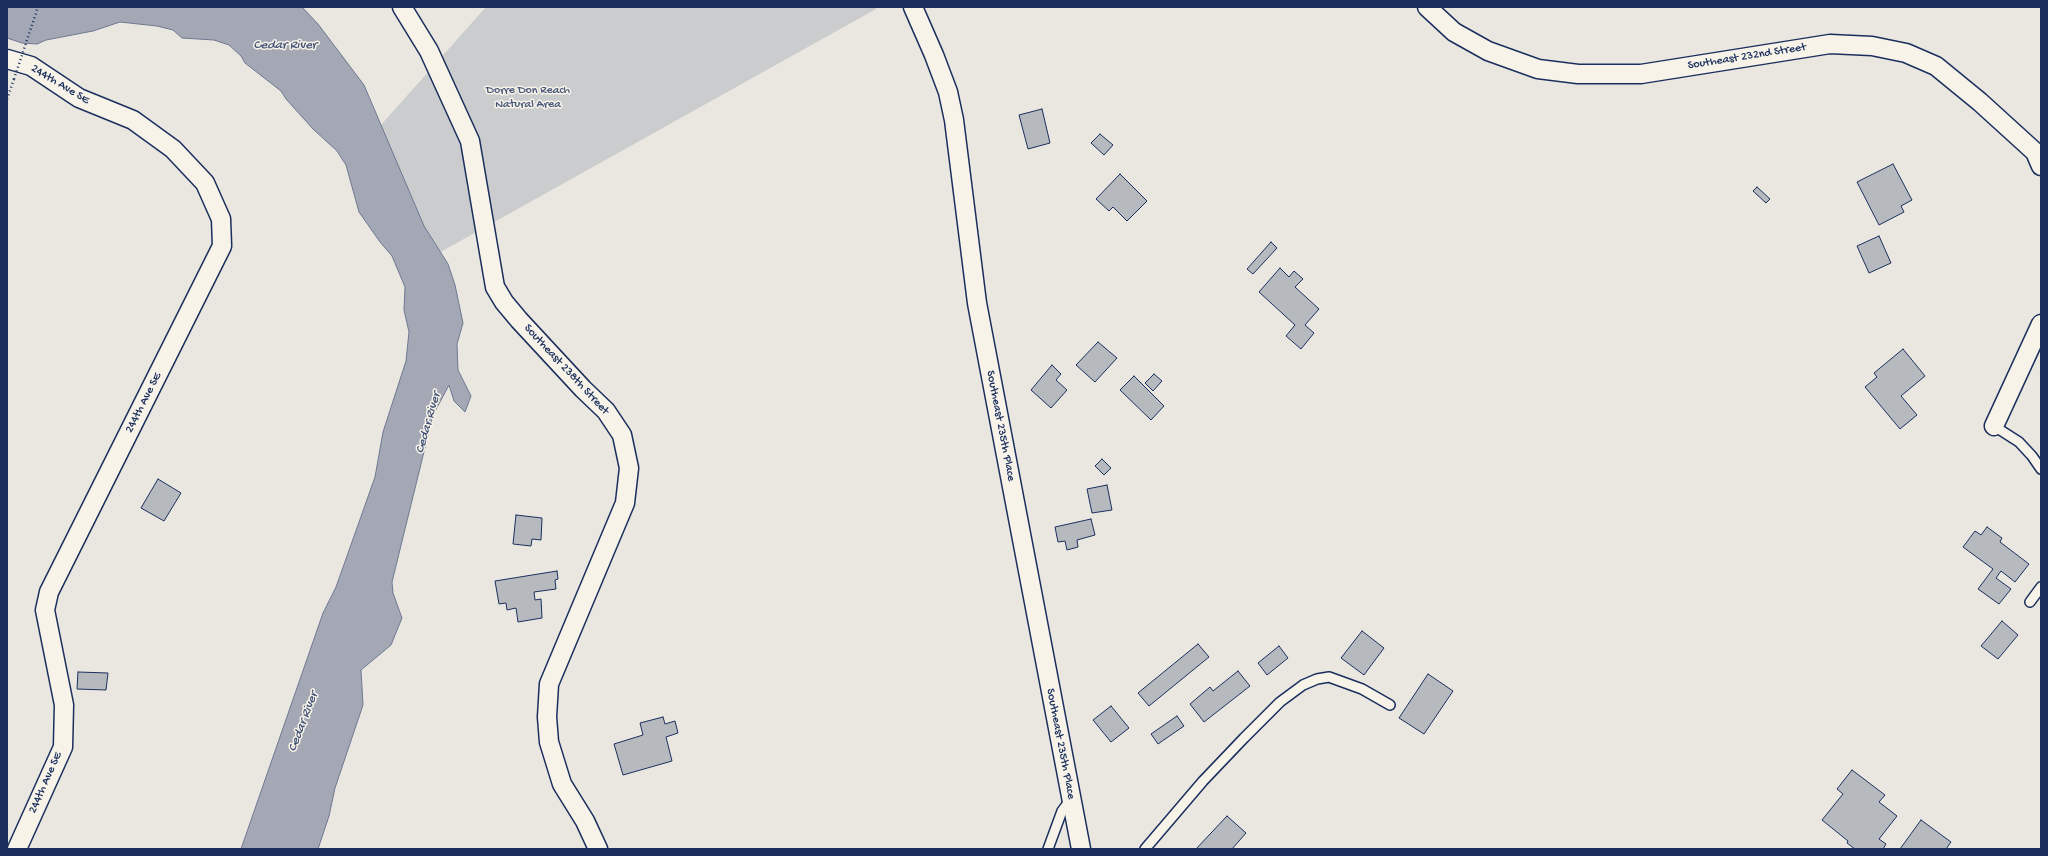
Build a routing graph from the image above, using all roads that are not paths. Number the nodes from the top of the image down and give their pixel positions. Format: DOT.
graph roads {
  1 [pos="402,7"];
  2 [pos="913,7"];
  3 [pos="1427,7"];
  4 [pos="7,59"];
  5 [pos="2041,166"];
  6 [pos="2039,337"];
  7 [pos="1994,426"];
  8 [pos="2041,470"];
  9 [pos="2041,587"];
  10 [pos="2030,602"];
  11 [pos="1390,705"];
  12 [pos="1071,798"];
  13 [pos="17,849"];
  14 [pos="598,849"];
  15 [pos="1048,849"];
  16 [pos="1081,849"];
  17 [pos="1144,849"];
  1 -- 14 [label="street, Southeast 238th Street"];
  2 -- 12 [label="street, Southeast 235th Place"];
  3 -- 5 [label="street, Southeast 232nd Street"];
  4 -- 13 [label="street, 244th Ave SE"];
  6 -- 7 [label="street"];
  7 -- 8 [label="lane"];
  9 -- 10 [label="lane"];
  11 -- 17 [label="lane"];
  12 -- 15 [label="lane"];
  12 -- 16 [label="street, Southeast 235th Place"];
}
